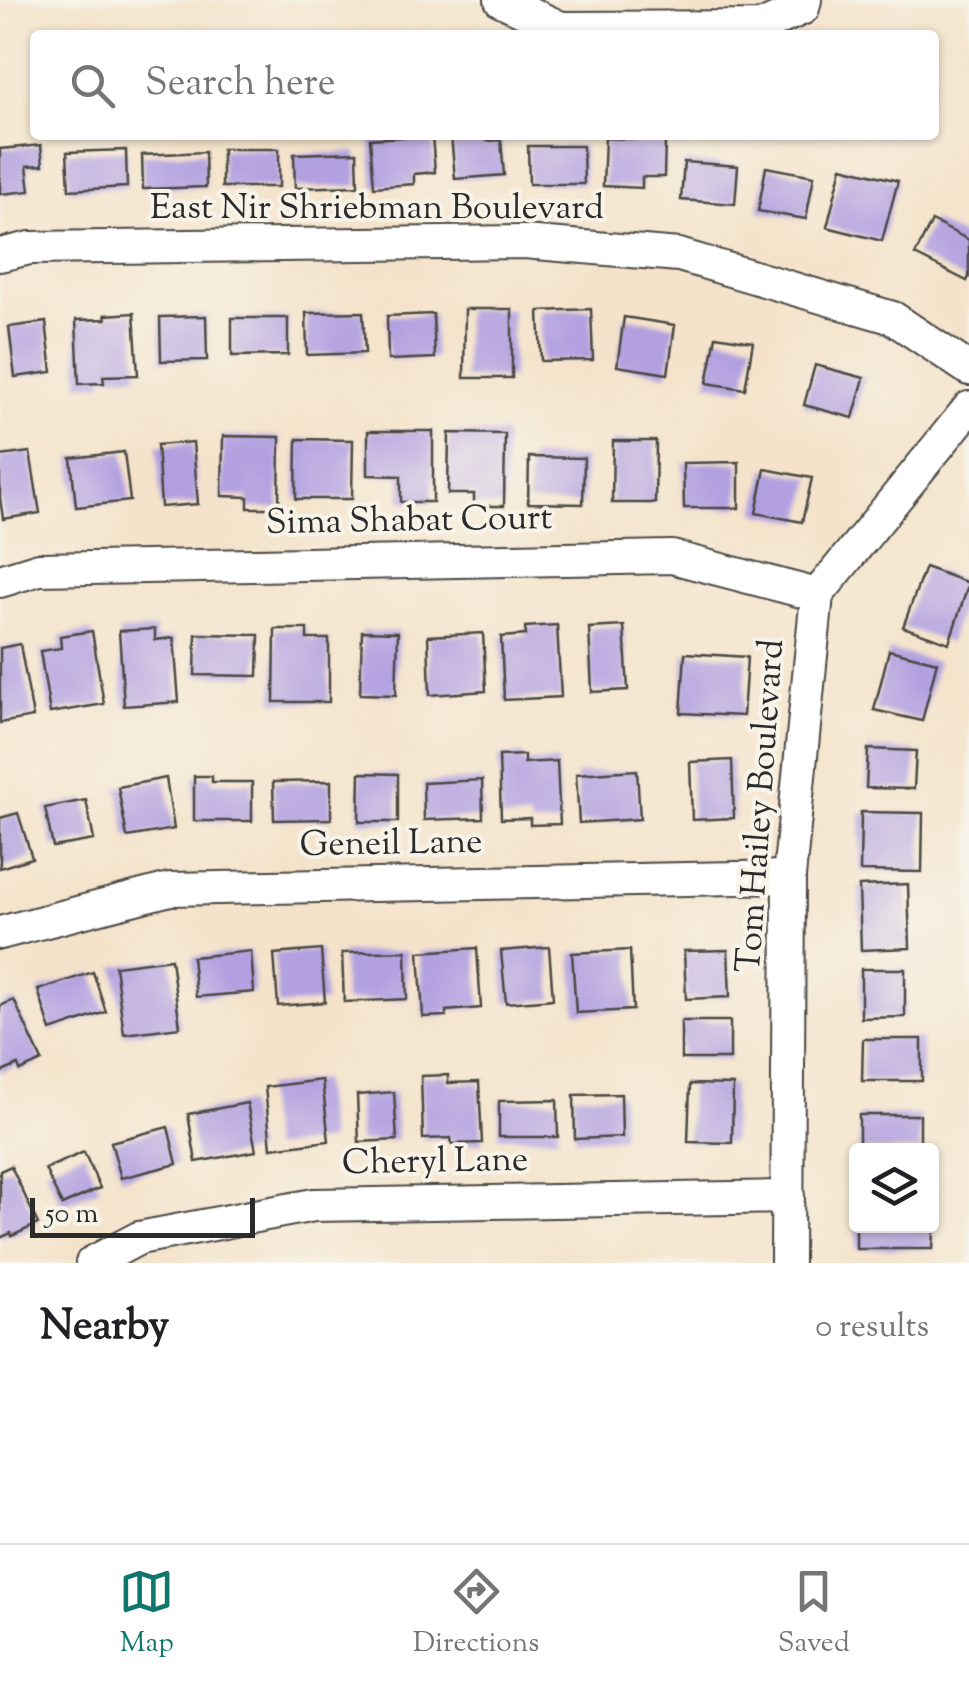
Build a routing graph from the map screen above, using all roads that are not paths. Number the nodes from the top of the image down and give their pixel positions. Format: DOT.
graph roads {
  1 [pos="501,0"];
  2 [pos="804,4"];
  3 [pos="0,255"];
  4 [pos="969,369"];
  5 [pos="969,408"];
  6 [pos="0,582"];
  7 [pos="817,595"];
  8 [pos="789,877"];
  9 [pos="0,933"];
  10 [pos="788,1198"];
  11 [pos="92,1263"];
  12 [pos="787,1263"];
  1 -- 2 [label="street"];
  3 -- 4 [label="street, East Nir Shriebman Boulevard"];
  5 -- 7 [label="street, Tom Hailey Boulevard"];
  6 -- 7 [label="street, Sima Shabat Court"];
  7 -- 8 [label="street, Tom Hailey Boulevard"];
  8 -- 9 [label="street, Geneil Lane"];
  8 -- 10 [label="street, Tom Hailey Boulevard"];
  10 -- 11 [label="street, Cheryl Lane"];
  10 -- 12 [label="street, Tom Hailey Boulevard"];
}
